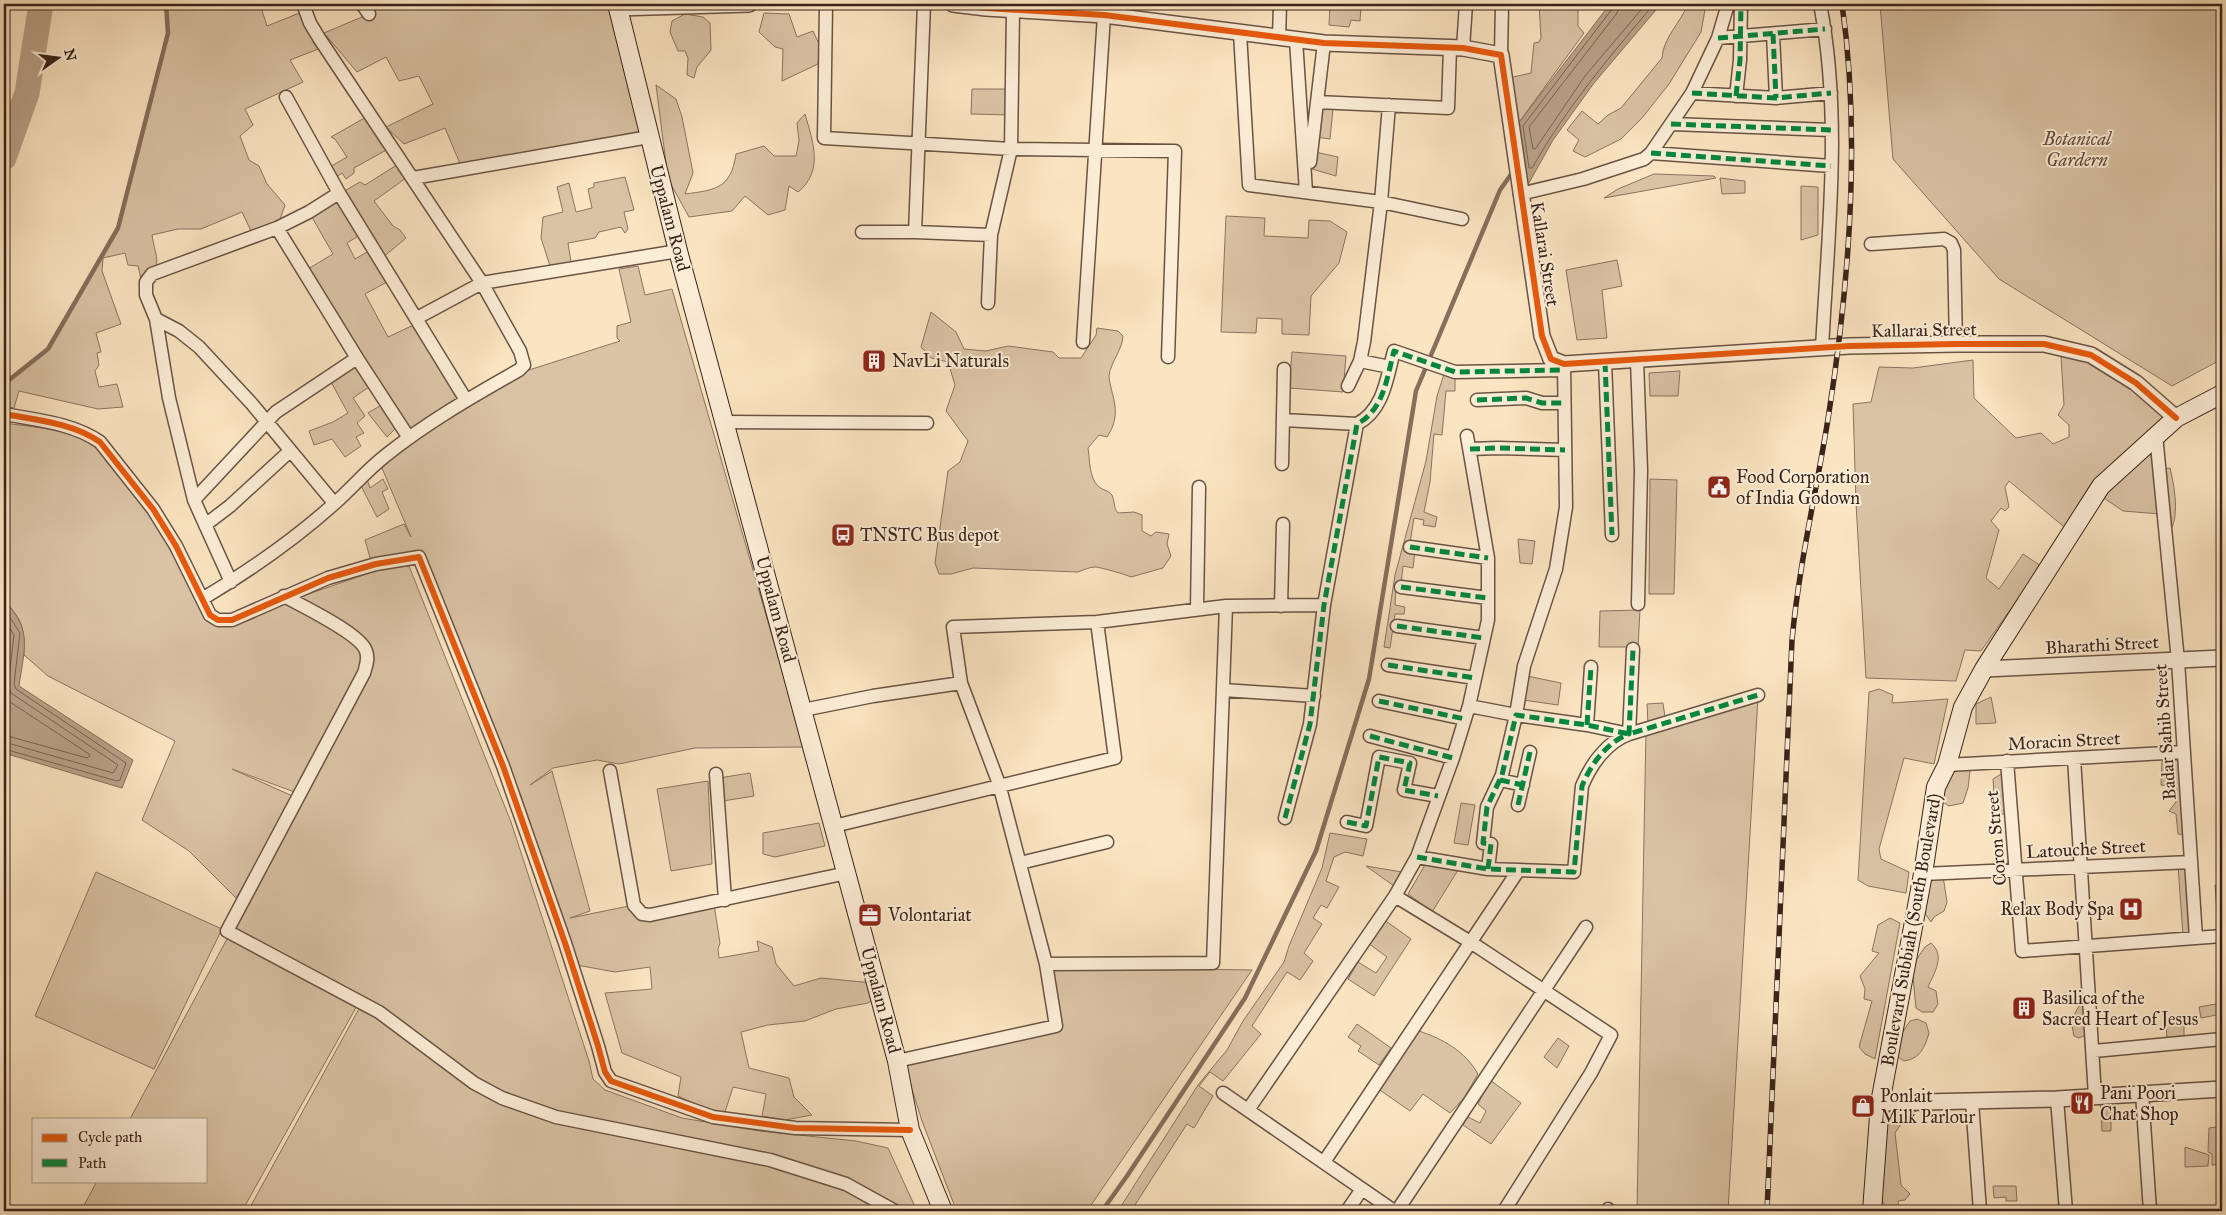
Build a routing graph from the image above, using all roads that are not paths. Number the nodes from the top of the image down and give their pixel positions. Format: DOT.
graph roads {
  1 [pos="303,4"];
  2 [pos="749,4"];
  3 [pos="826,4"];
  4 [pos="924,4"];
  5 [pos="953,4"];
  6 [pos="1280,4"];
  7 [pos="1466,4"];
  8 [pos="1502,4"];
  9 [pos="1728,4"];
  10 [pos="1741,4"];
  11 [pos="1820,4"];
  12 [pos="617,6"];
  13 [pos="986,6"];
  14 [pos="1103,9"];
  15 [pos="1013,10"];
  16 [pos="1825,29"];
  17 [pos="1240,33"];
  18 [pos="1773,34"];
  19 [pos="1740,37"];
  20 [pos="1279,38"];
  21 [pos="1718,38"];
  22 [pos="1296,40"];
  23 [pos="1324,43"];
  24 [pos="1456,48"];
  25 [pos="1501,55"];
  26 [pos="1831,92"];
  27 [pos="1692,93"];
  28 [pos="1736,96"];
  29 [pos="286,98"];
  30 [pos="1776,98"];
  31 [pos="1317,102"];
  32 [pos="1388,105"];
  33 [pos="1671,124"];
  34 [pos="1831,130"];
  35 [pos="649,137"];
  36 [pos="919,143"];
  37 [pos="1011,149"];
  38 [pos="1094,150"];
  39 [pos="1651,153"];
  40 [pos="1831,166"];
  41 [pos="413,178"];
  42 [pos="1306,192"];
  43 [pos="1520,192"];
  44 [pos="339,193"];
  45 [pos="1381,202"];
  46 [pos="1462,219"];
  47 [pos="277,228"];
  48 [pos="862,232"];
  49 [pos="916,232"];
  50 [pos="991,235"];
  51 [pos="1871,244"];
  52 [pos="678,251"];
  53 [pos="482,283"];
  54 [pos="988,303"];
  55 [pos="417,318"];
  56 [pos="156,319"];
  57 [pos="1083,342"];
  58 [pos="1956,344"];
  59 [pos="1822,348"];
  60 [pos="1168,357"];
  61 [pos="357,358"];
  62 [pos="1637,360"];
  63 [pos="1360,361"];
  64 [pos="1605,362"];
  65 [pos="1390,367"];
  66 [pos="1564,367"];
  67 [pos="1284,368"];
  68 [pos="1348,386"];
  69 [pos="2222,394"];
  70 [pos="466,400"];
  71 [pos="1477,400"];
  72 [pos="1564,404"];
  73 [pos="4,414"];
  74 [pos="2176,418"];
  75 [pos="1284,420"];
  76 [pos="266,422"];
  77 [pos="725,422"];
  78 [pos="927,423"];
  79 [pos="1357,424"];
  80 [pos="2156,435"];
  81 [pos="409,438"];
  82 [pos="1565,450"];
  83 [pos="290,451"];
  84 [pos="1282,464"];
  85 [pos="1199,487"];
  86 [pos="194,500"];
  87 [pos="334,503"];
  88 [pos="1283,524"];
  89 [pos="205,525"];
  90 [pos="1612,536"];
  91 [pos="1410,547"];
  92 [pos="1488,558"];
  93 [pos="231,582"];
  94 [pos="1401,587"];
  95 [pos="284,596"];
  96 [pos="1488,598"];
  97 [pos="202,599"];
  98 [pos="1638,604"];
  99 [pos="1226,606"];
  100 [pos="1281,606"];
  101 [pos="1324,606"];
  102 [pos="1196,609"];
  103 [pos="1097,622"];
  104 [pos="1396,626"];
  105 [pos="1484,638"];
  106 [pos="1633,649"];
  107 [pos="2222,658"];
  108 [pos="2178,661"];
  109 [pos="1388,665"];
  110 [pos="1591,667"];
  111 [pos="1984,669"];
  112 [pos="1475,678"];
  113 [pos="961,683"];
  114 [pos="1224,690"];
  115 [pos="1758,695"];
  116 [pos="1314,696"];
  117 [pos="1379,701"];
  118 [pos="1469,706"];
  119 [pos="804,710"];
  120 [pos="1516,715"];
  121 [pos="1465,720"];
  122 [pos="1587,725"];
  123 [pos="1629,734"];
  124 [pos="1370,736"];
  125 [pos="1530,752"];
  126 [pos="2184,752"];
  127 [pos="1453,758"];
  128 [pos="2074,758"];
  129 [pos="2007,761"];
  130 [pos="1947,765"];
  131 [pos="610,771"];
  132 [pos="716,774"];
  133 [pos="1500,780"];
  134 [pos="999,784"];
  135 [pos="1523,786"];
  136 [pos="1438,796"];
  137 [pos="1518,805"];
  138 [pos="1285,818"];
  139 [pos="1347,822"];
  140 [pos="834,826"];
  141 [pos="1107,842"];
  142 [pos="1418,857"];
  143 [pos="2191,862"];
  144 [pos="1020,863"];
  145 [pos="2082,867"];
  146 [pos="1488,869"];
  147 [pos="2016,870"];
  148 [pos="1518,871"];
  149 [pos="847,873"];
  150 [pos="1923,874"];
  151 [pos="1395,896"];
  152 [pos="725,900"];
  153 [pos="1586,927"];
  154 [pos="2222,936"];
  155 [pos="2196,938"];
  156 [pos="1472,943"];
  157 [pos="2086,946"];
  158 [pos="1046,964"];
  159 [pos="1544,990"];
  160 [pos="2222,1039"];
  161 [pos="2094,1051"];
  162 [pos="897,1061"];
  163 [pos="2222,1089"];
  164 [pos="1223,1093"];
  165 [pos="2142,1093"];
  166 [pos="2095,1096"];
  167 [pos="2057,1099"];
  168 [pos="1972,1102"];
  169 [pos="1880,1103"];
  170 [pos="1248,1110"];
  171 [pos="910,1130"];
  172 [pos="1324,1162"];
  173 [pos="1362,1189"];
  174 [pos="895,1211"];
  175 [pos="943,1211"];
  176 [pos="1347,1211"];
  177 [pos="1395,1211"];
  178 [pos="1504,1211"];
  179 [pos="1872,1211"];
  180 [pos="1980,1211"];
  181 [pos="2066,1211"];
  182 [pos="2150,1211"];
  1 -- 41 [label="street"];
  2 -- 12 [label="street"];
  3 -- 36 [label="street"];
  4 -- 36 [label="street"];
  5 -- 13 [label="street"];
  6 -- 20 [label="street"];
  7 -- 24 [label="street"];
  8 -- 25 [label="street"];
  9 -- 21 [label="street"];
  10 -- 19 [label="street"];
  11 -- 16 [label="street"];
  12 -- 35 [label="main road, Uppalam Road"];
  13 -- 15 [label="street"];
  14 -- 15 [label="street"];
  14 -- 17 [label="street"];
  14 -- 38 [label="street"];
  15 -- 37 [label="street"];
  16 -- 18 [label="street"];
  16 -- 26 [label="street"];
  17 -- 20 [label="street"];
  17 -- 42 [label="street"];
  18 -- 19 [label="street"];
  18 -- 30 [label="street"];
  19 -- 21 [label="street"];
  19 -- 28 [label="street"];
  20 -- 22 [label="street"];
  21 -- 27 [label="street"];
  22 -- 23 [label="street"];
  22 -- 42 [label="street"];
  23 -- 24 [label="street"];
  23 -- 31 [label="street"];
  24 -- 25 [label="street"];
  24 -- 32 [label="street"];
  25 -- 43 [label="street, Kallarai Street"];
  26 -- 30 [label="street"];
  26 -- 34 [label="street"];
  27 -- 28 [label="street"];
  27 -- 33 [label="street"];
  28 -- 30 [label="street"];
  29 -- 44 [label="street"];
  31 -- 32 [label="street"];
  31 -- 42 [label="street"];
  32 -- 45 [label="street"];
  33 -- 34 [label="street"];
  33 -- 39 [label="street"];
  34 -- 40 [label="street"];
  35 -- 41 [label="street"];
  35 -- 52 [label="main road, Uppalam Road"];
  36 -- 37 [label="street"];
  36 -- 49 [label="street"];
  37 -- 38 [label="street"];
  37 -- 50 [label="street"];
  38 -- 57 [label="street"];
  38 -- 60 [label="street"];
  39 -- 40 [label="street"];
  39 -- 43 [label="street"];
  40 -- 59 [label="street"];
  41 -- 53 [label="street"];
  42 -- 45 [label="street"];
  43 -- 66 [label="street, Kallarai Street"];
  44 -- 47 [label="street"];
  44 -- 55 [label="street"];
  45 -- 46 [label="street"];
  45 -- 63 [label="street"];
  47 -- 56 [label="street"];
  47 -- 61 [label="street"];
  48 -- 49 [label="street"];
  49 -- 50 [label="street"];
  50 -- 54 [label="street"];
  51 -- 58 [label="street"];
  52 -- 53 [label="street"];
  52 -- 77 [label="main road, Uppalam Road"];
  53 -- 55 [label="street"];
  53 -- 70 [label="street"];
  55 -- 70 [label="street"];
  56 -- 76 [label="street"];
  56 -- 86 [label="street"];
  58 -- 59 [label="street, Kallarai Street"];
  58 -- 74 [label="street, Kallarai Street"];
  59 -- 62 [label="street, Kallarai Street"];
  61 -- 76 [label="street"];
  61 -- 81 [label="street"];
  62 -- 64 [label="street, Kallarai Street"];
  62 -- 98 [label="street"];
  63 -- 65 [label="street"];
  63 -- 68 [label="street"];
  64 -- 66 [label="street, Kallarai Street"];
  64 -- 90 [label="street"];
  65 -- 66 [label="street"];
  65 -- 79 [label="street"];
  66 -- 72 [label="street"];
  67 -- 75 [label="street"];
  69 -- 74 [label="main road, Boulevard Subbiah (South Boulevard)"];
  70 -- 81 [label="street"];
  71 -- 72 [label="street"];
  72 -- 82 [label="street"];
  73 -- 97 [label="street"];
  74 -- 80 [label="main road, Boulevard Subbiah (South Boulevard)"];
  75 -- 79 [label="street"];
  75 -- 84 [label="street"];
  76 -- 83 [label="street"];
  76 -- 86 [label="street"];
  77 -- 78 [label="street"];
  77 -- 119 [label="main road, Uppalam Road"];
  79 -- 101 [label="street"];
  80 -- 108 [label="street, Badar Sahib Street"];
  80 -- 111 [label="main road, Boulevard Subbiah (South Boulevard)"];
  81 -- 87 [label="street"];
  82 -- 92 [label="street"];
  82 -- 120 [label="street"];
  83 -- 87 [label="street"];
  83 -- 89 [label="street"];
  85 -- 102 [label="street"];
  86 -- 89 [label="street"];
  87 -- 93 [label="street"];
  88 -- 100 [label="street"];
  89 -- 93 [label="street"];
  91 -- 92 [label="street"];
  92 -- 96 [label="street"];
  93 -- 97 [label="street"];
  94 -- 96 [label="street"];
  95 -- 97 [label="street"];
  95 -- 171 [label="street"];
  95 -- 174 [label="street"];
  96 -- 105 [label="street"];
  99 -- 100 [label="street"];
  99 -- 102 [label="street"];
  99 -- 114 [label="street"];
  100 -- 101 [label="street"];
  101 -- 116 [label="street"];
  102 -- 103 [label="street"];
  103 -- 113 [label="street"];
  103 -- 134 [label="street"];
  104 -- 105 [label="street"];
  105 -- 112 [label="street"];
  106 -- 123 [label="street"];
  107 -- 108 [label="street, Bharathi Street"];
  108 -- 111 [label="street, Bharathi Street"];
  108 -- 126 [label="street, Badar Sahib Street"];
  109 -- 112 [label="street"];
  110 -- 122 [label="street"];
  111 -- 130 [label="main road, Boulevard Subbiah (South Boulevard)"];
  112 -- 118 [label="street"];
  113 -- 119 [label="street"];
  113 -- 134 [label="street"];
  114 -- 116 [label="street"];
  114 -- 158 [label="street"];
  115 -- 123 [label="street"];
  116 -- 138 [label="street"];
  117 -- 121 [label="street"];
  118 -- 120 [label="street"];
  118 -- 121 [label="street"];
  119 -- 140 [label="main road, Uppalam Road"];
  120 -- 122 [label="street"];
  120 -- 133 [label="street"];
  121 -- 127 [label="street"];
  122 -- 123 [label="street"];
  123 -- 148 [label="street"];
  124 -- 127 [label="street"];
  125 -- 135 [label="street"];
  126 -- 128 [label="street, Moracin Street"];
  126 -- 143 [label="street, Badar Sahib Street"];
  127 -- 136 [label="street"];
  128 -- 129 [label="street, Moracin Street"];
  128 -- 145 [label="street"];
  129 -- 130 [label="street, Moracin Street"];
  129 -- 147 [label="street, Coron Street"];
  130 -- 150 [label="main road, Boulevard Subbiah (South Boulevard)"];
  131 -- 152 [label="street"];
  132 -- 152 [label="street"];
  133 -- 135 [label="street"];
  133 -- 146 [label="street"];
  134 -- 140 [label="street"];
  134 -- 144 [label="street"];
  135 -- 137 [label="street"];
  136 -- 139 [label="street"];
  136 -- 142 [label="street"];
  140 -- 149 [label="main road, Uppalam Road"];
  141 -- 144 [label="street"];
  142 -- 146 [label="street"];
  142 -- 151 [label="street"];
  143 -- 145 [label="street, Latouche Street"];
  143 -- 155 [label="street, Badar Sahib Street"];
  144 -- 158 [label="street"];
  145 -- 147 [label="street, Latouche Street"];
  145 -- 157 [label="street"];
  146 -- 148 [label="street"];
  147 -- 150 [label="street, Latouche Street"];
  147 -- 157 [label="street, Coron Street"];
  148 -- 156 [label="street"];
  149 -- 152 [label="street"];
  149 -- 162 [label="main road, Uppalam Road"];
  150 -- 169 [label="main road, Boulevard Subbiah (South Boulevard)"];
  151 -- 156 [label="street"];
  151 -- 170 [label="street"];
  153 -- 159 [label="street"];
  154 -- 155 [label="street, Coron Street"];
  155 -- 157 [label="street, Coron Street"];
  156 -- 159 [label="street"];
  156 -- 172 [label="street"];
  157 -- 161 [label="street"];
  158 -- 162 [label="street"];
  159 -- 177 [label="street"];
  159 -- 178 [label="street"];
  160 -- 161 [label="street"];
  161 -- 166 [label="street"];
  162 -- 171 [label="main road, Uppalam Road"];
  163 -- 165 [label="street"];
  164 -- 170 [label="street"];
  165 -- 166 [label="street"];
  165 -- 182 [label="street"];
  166 -- 167 [label="street"];
  167 -- 168 [label="street"];
  167 -- 181 [label="street"];
  168 -- 169 [label="street"];
  168 -- 180 [label="street"];
  169 -- 179 [label="main road, Boulevard Subbiah (South Boulevard)"];
  170 -- 172 [label="street"];
  171 -- 175 [label="main road, Uppalam Road"];
  172 -- 173 [label="street"];
  173 -- 176 [label="street"];
  173 -- 177 [label="street"];
}
